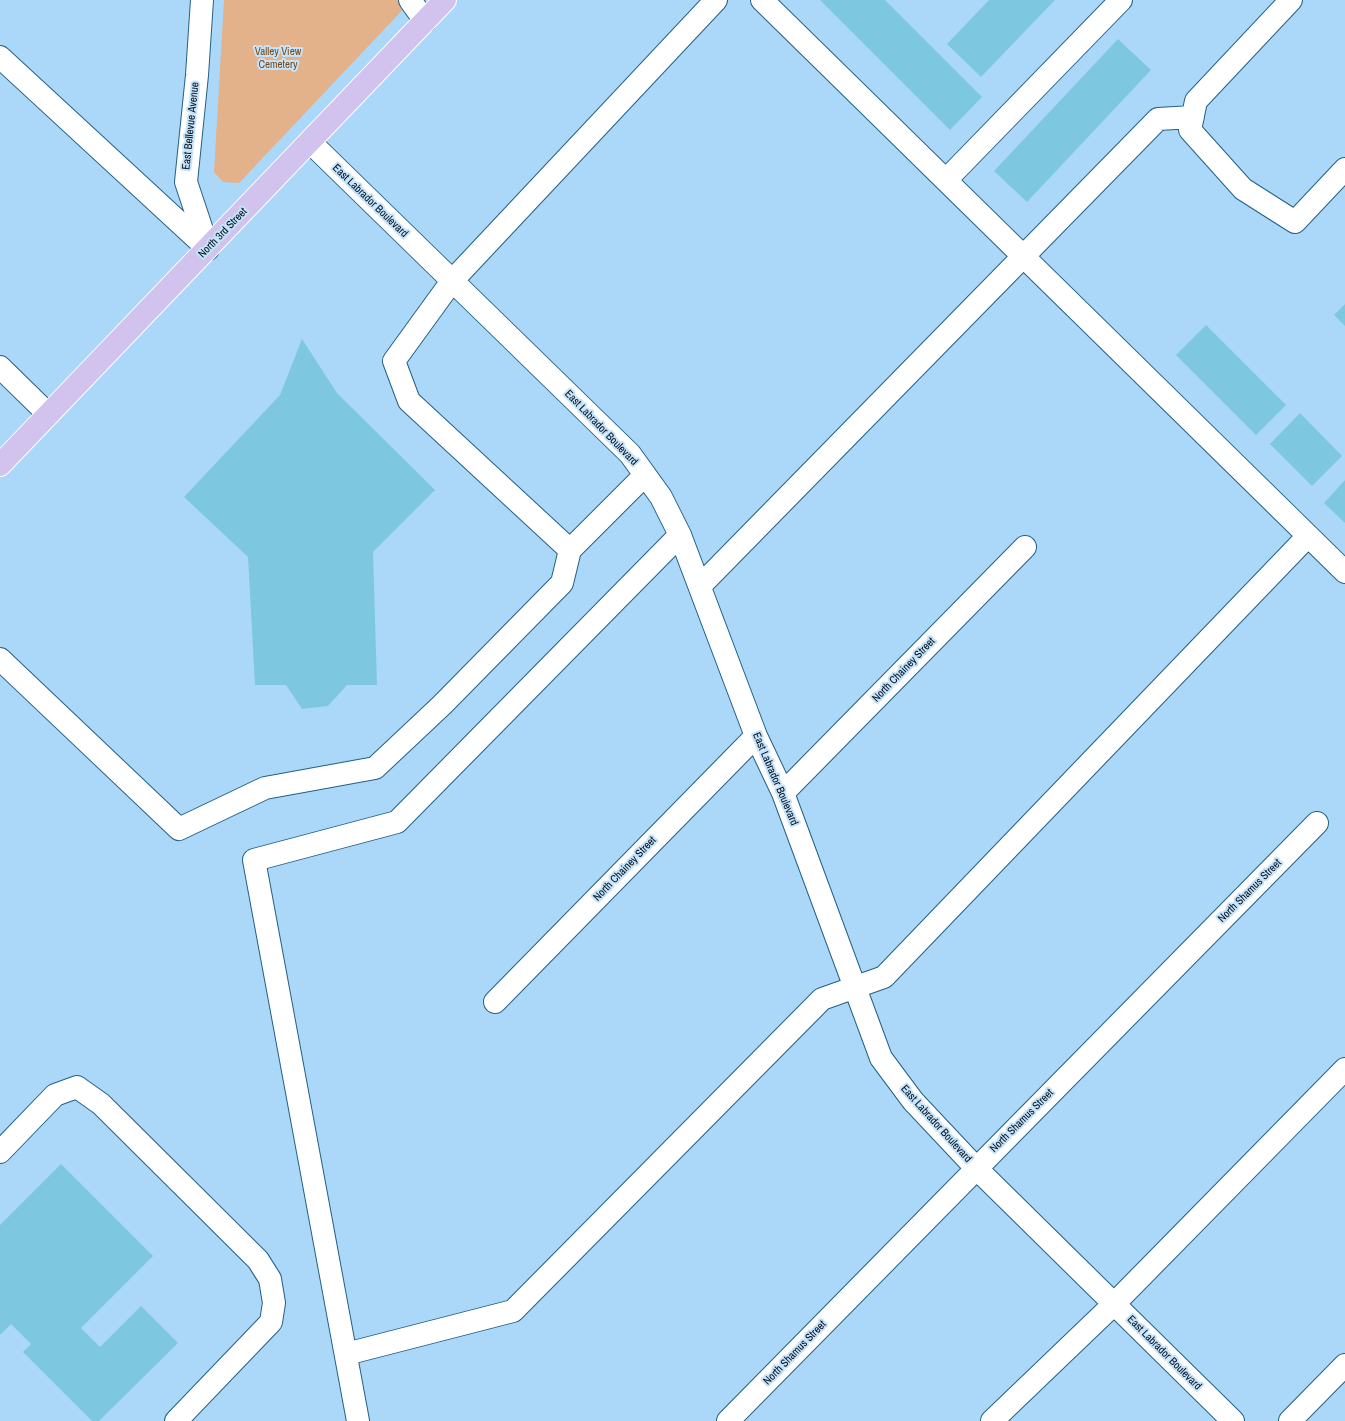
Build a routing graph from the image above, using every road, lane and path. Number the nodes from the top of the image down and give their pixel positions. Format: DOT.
graph roads {
  1 [pos="202,0"];
  2 [pos="410,0"];
  3 [pos="445,0"];
  4 [pos="716,0"];
  5 [pos="762,0"];
  6 [pos="1121,0"];
  7 [pos="1291,0"];
  8 [pos="425,21"];
  9 [pos="0,57"];
  10 [pos="1193,117"];
  11 [pos="310,142"];
  12 [pos="1345,169"];
  13 [pos="946,180"];
  14 [pos="208,249"];
  15 [pos="1024,257"];
  16 [pos="452,281"];
  17 [pos="0,368"];
  18 [pos="48,414"];
  19 [pos="0,465"];
  20 [pos="645,475"];
  21 [pos="680,535"];
  22 [pos="1308,536"];
  23 [pos="1025,547"];
  24 [pos="570,550"];
  25 [pos="1345,572"];
  26 [pos="700,586"];
  27 [pos="0,660"];
  28 [pos="756,736"];
  29 [pos="783,793"];
  30 [pos="1317,823"];
  31 [pos="855,987"];
  32 [pos="495,1002"];
  33 [pos="1345,1069"];
  34 [pos="0,1152"];
  35 [pos="976,1168"];
  36 [pos="1114,1304"];
  37 [pos="346,1354"];
  38 [pos="1345,1365"];
  39 [pos="176,1421"];
  40 [pos="358,1421"];
  41 [pos="728,1421"];
  42 [pos="992,1421"];
  43 [pos="1232,1421"];
  44 [pos="1290,1421"];
  1 -- 14 [label="street, East Bellevue Avenue"];
  2 -- 8 [label="street"];
  3 -- 8 [label="main road, North 3rd Street"];
  4 -- 16 [label="street"];
  5 -- 13 [label="street"];
  6 -- 13 [label="street"];
  7 -- 10 [label="street"];
  8 -- 11 [label="main road, North 3rd Street"];
  9 -- 14 [label="street"];
  10 -- 12 [label="street"];
  10 -- 15 [label="street"];
  11 -- 14 [label="main road, North 3rd Street"];
  11 -- 16 [label="street, East Labrador Boulevard"];
  13 -- 15 [label="street"];
  14 -- 18 [label="main road, North 3rd Street"];
  15 -- 22 [label="street"];
  15 -- 26 [label="street"];
  16 -- 20 [label="street, East Labrador Boulevard"];
  16 -- 24 [label="street"];
  17 -- 18 [label="street"];
  18 -- 19 [label="main road, North 3rd Street"];
  20 -- 21 [label="street, East Labrador Boulevard"];
  20 -- 24 [label="street"];
  21 -- 26 [label="street, East Labrador Boulevard"];
  21 -- 37 [label="street"];
  22 -- 25 [label="street"];
  22 -- 31 [label="street"];
  23 -- 29 [label="street, North Chainey Street"];
  24 -- 27 [label="street"];
  26 -- 28 [label="street, East Labrador Boulevard"];
  28 -- 29 [label="street, East Labrador Boulevard"];
  28 -- 32 [label="street, North Chainey Street"];
  29 -- 31 [label="street, East Labrador Boulevard"];
  30 -- 35 [label="street, North Shamus Street"];
  31 -- 35 [label="street, East Labrador Boulevard"];
  31 -- 37 [label="street"];
  33 -- 36 [label="street"];
  34 -- 39 [label="street"];
  35 -- 36 [label="street, East Labrador Boulevard"];
  35 -- 41 [label="street, North Shamus Street"];
  36 -- 42 [label="street"];
  36 -- 43 [label="street, East Labrador Boulevard"];
  37 -- 40 [label="street"];
  38 -- 44 [label="street"];
}
